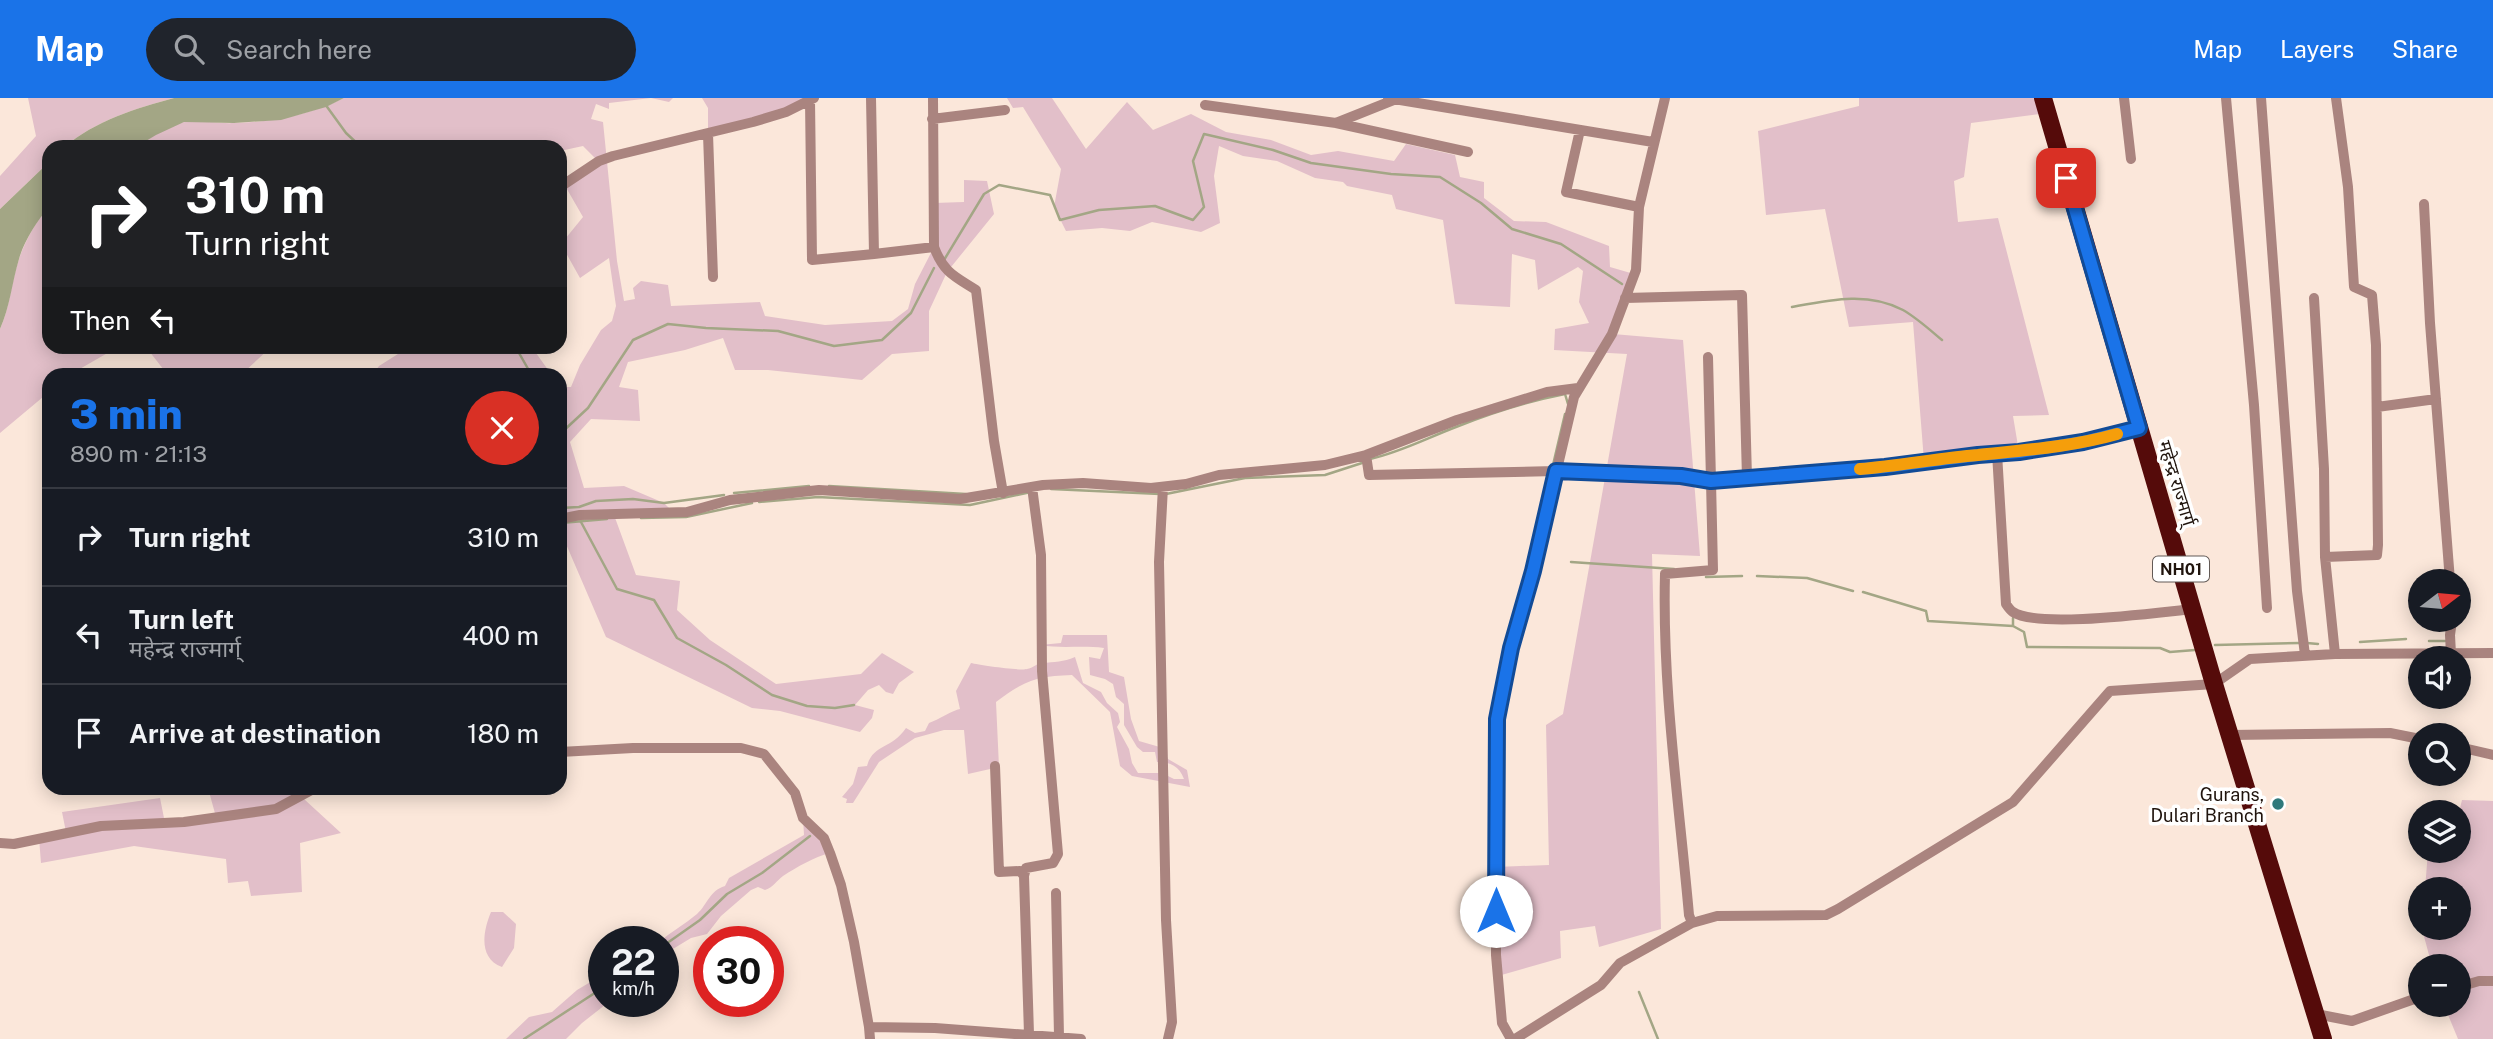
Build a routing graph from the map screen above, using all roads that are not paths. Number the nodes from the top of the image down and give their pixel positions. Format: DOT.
graph roads {
  1 [pos="871,98"];
  2 [pos="933,98"];
  3 [pos="1665,98"];
  4 [pos="2043,98"];
  5 [pos="2124,98"];
  6 [pos="2226,98"];
  7 [pos="2261,98"];
  8 [pos="2336,98"];
  9 [pos="812,99"];
  10 [pos="1393,99"];
  11 [pos="1205,105"];
  12 [pos="1005,110"];
  13 [pos="932,119"];
  14 [pos="1336,122"];
  15 [pos="1580,130"];
  16 [pos="708,134"];
  17 [pos="1653,142"];
  18 [pos="1468,152"];
  19 [pos="2130,159"];
  20 [pos="567,182"];
  21 [pos="2424,204"];
  22 [pos="1639,207"];
  23 [pos="934,247"];
  24 [pos="874,254"];
  25 [pos="713,277"];
  26 [pos="1625,298"];
  27 [pos="2314,298"];
  28 [pos="1708,357"];
  29 [pos="1578,388"];
  30 [pos="2436,399"];
  31 [pos="2376,407"];
  32 [pos="2139,428"];
  33 [pos="1997,453"];
  34 [pos="1367,455"];
  35 [pos="1556,471"];
  36 [pos="1747,478"];
  37 [pos="1711,481"];
  38 [pos="1032,487"];
  39 [pos="1163,487"];
  40 [pos="1003,493"];
  41 [pos="567,518"];
  42 [pos="2325,557"];
  43 [pos="2449,569"];
  44 [pos="2193,608"];
  45 [pos="2267,608"];
  46 [pos="2493,653"];
  47 [pos="2335,654"];
  48 [pos="2408,654"];
  49 [pos="2471,654"];
  50 [pos="2305,655"];
  51 [pos="2214,684"];
  52 [pos="2231,735"];
  53 [pos="2408,737"];
  54 [pos="2471,750"];
  55 [pos="567,752"];
  56 [pos="2493,755"];
  57 [pos="995,766"];
  58 [pos="302,795"];
  59 [pos="0,843"];
  60 [pos="1024,876"];
  61 [pos="1056,893"];
  62 [pos="1692,923"];
  63 [pos="2493,981"];
  64 [pos="2471,983"];
  65 [pos="2408,1002"];
  66 [pos="2315,1014"];
  67 [pos="869,1027"];
  68 [pos="1029,1034"];
  69 [pos="1059,1036"];
  70 [pos="870,1039"];
  71 [pos="1081,1039"];
  72 [pos="1168,1039"];
  73 [pos="1513,1039"];
  74 [pos="2323,1039"];
  1 -- 24 [label="street"];
  2 -- 13 [label="street"];
  3 -- 17 [label="street"];
  4 -- 32 [label="highway, महेन्द्र राज्मार्ग् / NH01"];
  5 -- 19 [label="street"];
  6 -- 45 [label="street"];
  7 -- 50 [label="street"];
  8 -- 31 [label="street"];
  9 -- 16 [label="street"];
  9 -- 24 [label="street"];
  10 -- 14 [label="street"];
  10 -- 15 [label="street"];
  11 -- 14 [label="street"];
  12 -- 13 [label="street"];
  13 -- 23 [label="street"];
  14 -- 18 [label="street"];
  15 -- 17 [label="street"];
  15 -- 22 [label="street"];
  16 -- 20 [label="street"];
  16 -- 25 [label="street"];
  17 -- 22 [label="street"];
  21 -- 30 [label="street"];
  22 -- 26 [label="street"];
  23 -- 24 [label="street"];
  23 -- 40 [label="street"];
  26 -- 29 [label="street"];
  26 -- 36 [label="street"];
  27 -- 42 [label="street"];
  28 -- 37 [label="street"];
  29 -- 34 [label="street"];
  29 -- 35 [label="street"];
  30 -- 31 [label="street"];
  30 -- 43 [label="street"];
  31 -- 42 [label="street"];
  32 -- 33 [label="street"];
  32 -- 44 [label="highway, महेन्द्र राज्मार्ग् / NH01"];
  33 -- 36 [label="street"];
  33 -- 44 [label="street"];
  34 -- 35 [label="street"];
  34 -- 39 [label="street"];
  35 -- 37 [label="street"];
  35 -- 73 [label="street"];
  36 -- 37 [label="street"];
  37 -- 62 [label="street"];
  38 -- 39 [label="street"];
  38 -- 40 [label="street"];
  38 -- 60 [label="street"];
  39 -- 72 [label="street"];
  40 -- 41 [label="street"];
  42 -- 47 [label="street"];
  44 -- 51 [label="highway, महेन्द्र राज्मार्ग् / NH01"];
  46 -- 49 [label="street"];
  47 -- 48 [label="street"];
  47 -- 50 [label="street"];
  50 -- 51 [label="street"];
  51 -- 52 [label="highway, महेन्द्र राज्मार्ग् / NH01"];
  51 -- 62 [label="street"];
  52 -- 53 [label="street"];
  52 -- 66 [label="highway, महेन्द्र राज्मार्ग् / NH01"];
  54 -- 56 [label="street"];
  55 -- 67 [label="street"];
  57 -- 60 [label="street"];
  58 -- 59 [label="street"];
  60 -- 68 [label="street"];
  61 -- 69 [label="street"];
  62 -- 73 [label="street"];
  63 -- 64 [label="street"];
  65 -- 66 [label="street"];
  66 -- 74 [label="highway, महेन्द्र राज्मार्ग् / NH01"];
  67 -- 68 [label="street"];
  67 -- 70 [label="street"];
  68 -- 69 [label="street"];
  69 -- 71 [label="street"];
}
